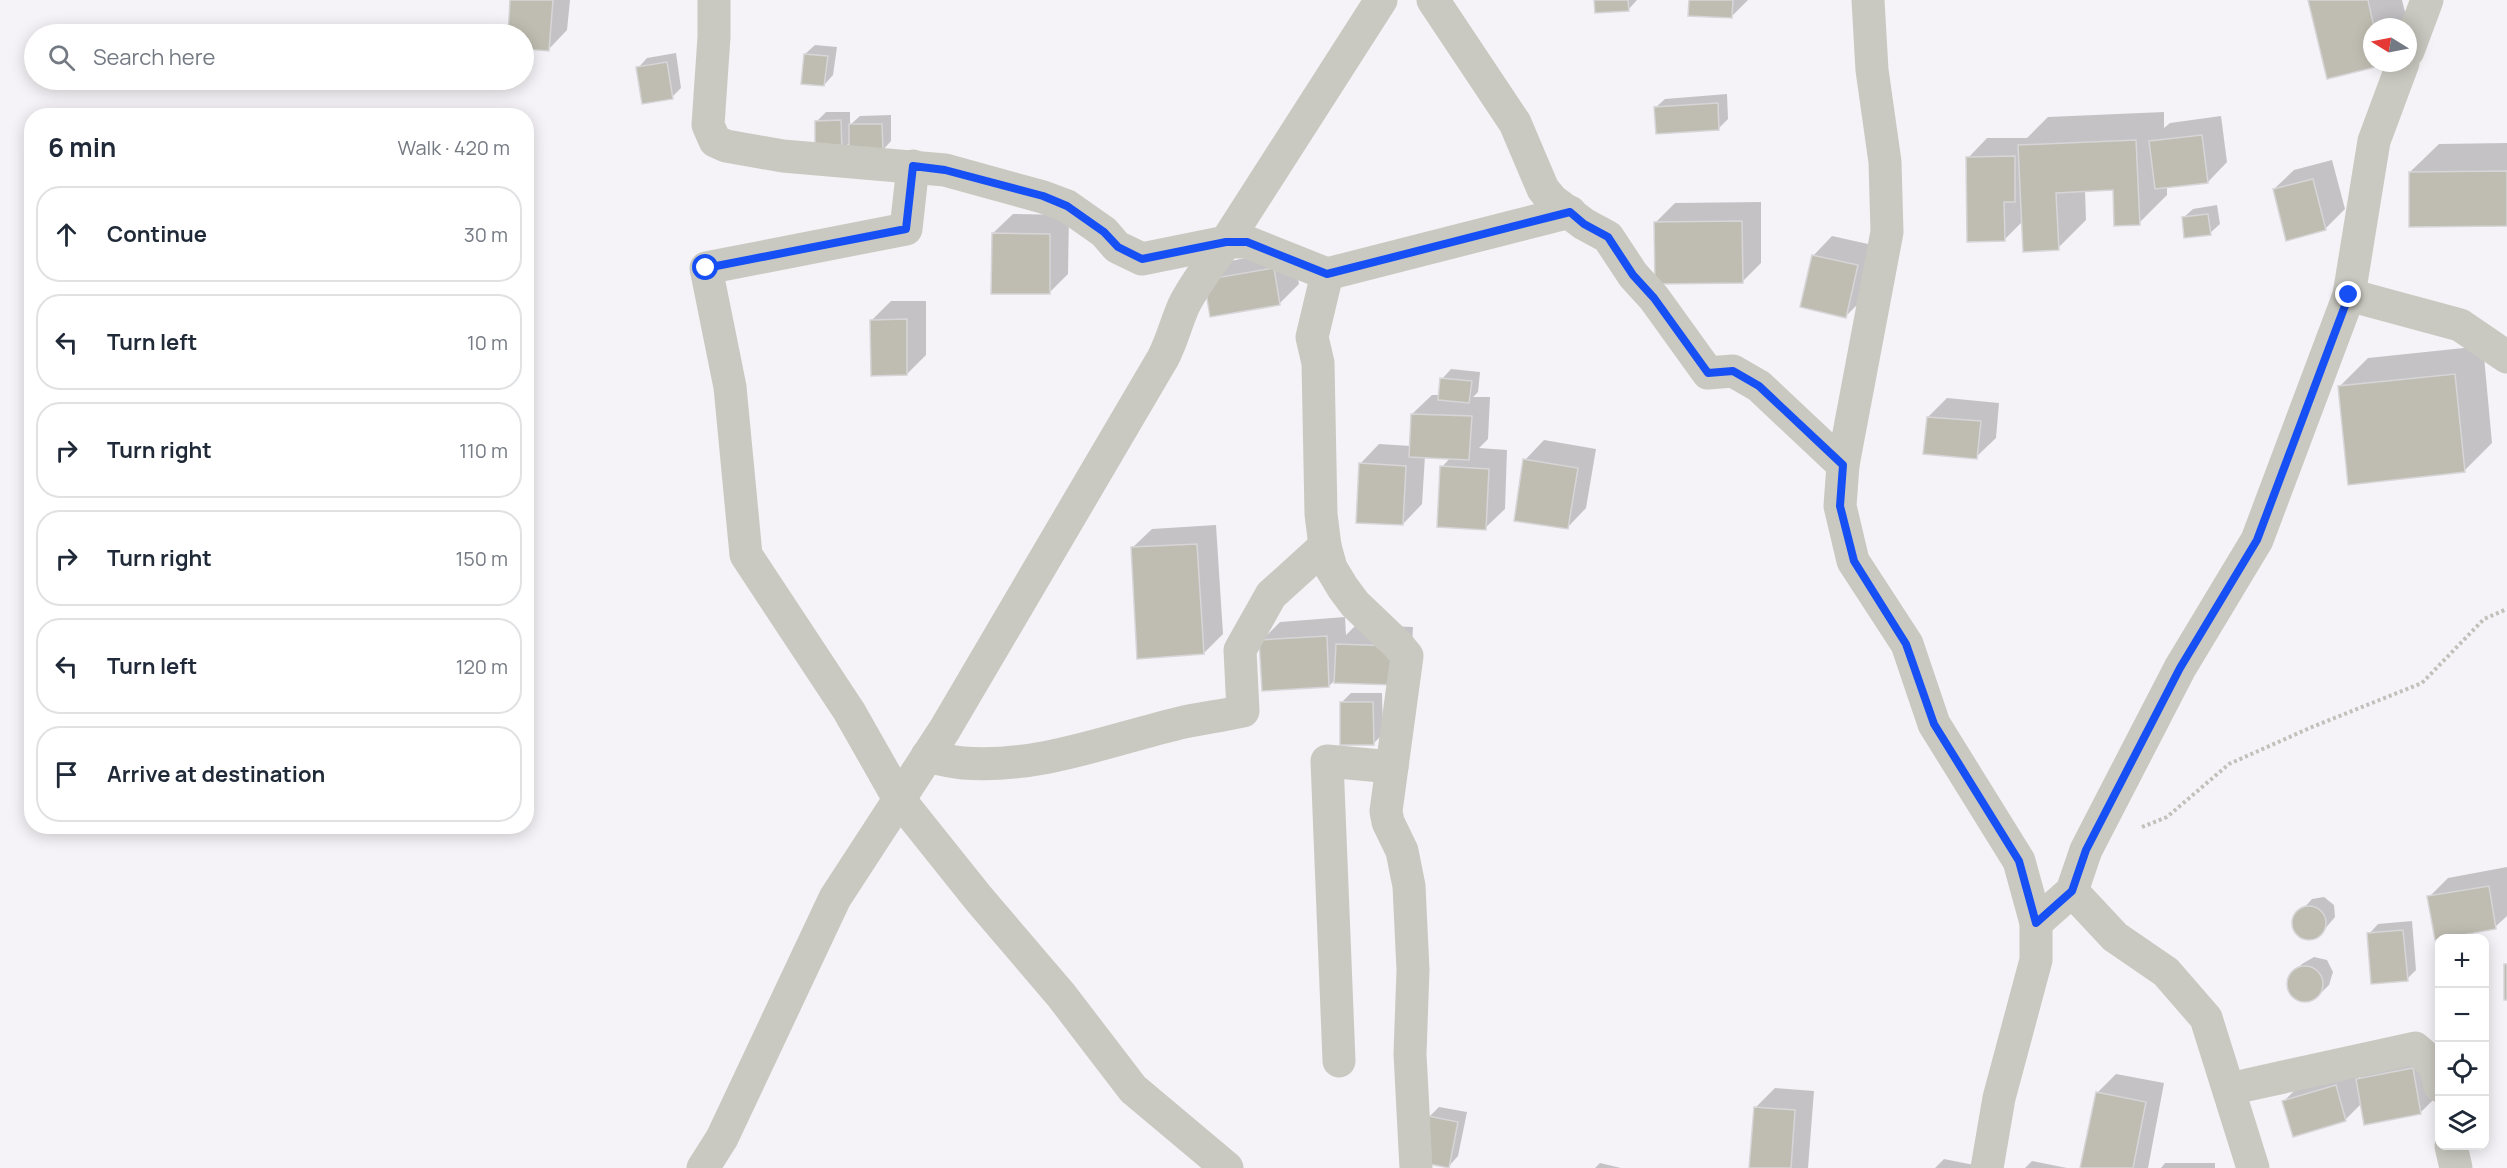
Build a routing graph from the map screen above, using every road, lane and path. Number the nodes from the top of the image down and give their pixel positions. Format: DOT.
graph roads {
  1 [pos="714,0"];
  2 [pos="1381,0"];
  3 [pos="1432,0"];
  4 [pos="1868,0"];
  5 [pos="2427,0"];
  6 [pos="2417,27"];
  7 [pos="2400,72"];
  8 [pos="913,166"];
  9 [pos="1570,212"];
  10 [pos="1226,242"];
  11 [pos="1327,274"];
  12 [pos="2349,295"];
  13 [pos="2507,357"];
  14 [pos="1843,465"];
  15 [pos="1325,546"];
  16 [pos="2507,609"];
  17 [pos="927,756"];
  18 [pos="1392,766"];
  19 [pos="899,799"];
  20 [pos="2086,850"];
  21 [pos="2072,891"];
  22 [pos="2036,923"];
  23 [pos="1339,1061"];
  24 [pos="2435,1065"];
  25 [pos="2229,1089"];
  26 [pos="2452,1150"];
  27 [pos="703,1168"];
  28 [pos="1227,1168"];
  29 [pos="1416,1168"];
  30 [pos="1987,1168"];
  31 [pos="2253,1168"];
  32 [pos="2456,1168"];
  1 -- 8 [label="street"];
  2 -- 10 [label="street"];
  3 -- 9 [label="street"];
  4 -- 14 [label="street"];
  5 -- 6 [label="street"];
  7 -- 12 [label="street"];
  8 -- 10 [label="street"];
  8 -- 19 [label="street"];
  9 -- 11 [label="street"];
  9 -- 14 [label="street"];
  10 -- 11 [label="street"];
  10 -- 17 [label="street"];
  11 -- 15 [label="street"];
  12 -- 13 [label="street"];
  12 -- 20 [label="street"];
  14 -- 22 [label="street"];
  15 -- 17 [label="street"];
  15 -- 18 [label="street"];
  16 -- 20 [label="path"];
  17 -- 19 [label="street"];
  18 -- 23 [label="street"];
  18 -- 29 [label="street"];
  19 -- 27 [label="street"];
  19 -- 28 [label="street"];
  20 -- 21 [label="street"];
  21 -- 22 [label="street"];
  21 -- 25 [label="street"];
  22 -- 30 [label="street"];
  24 -- 25 [label="street"];
  25 -- 31 [label="street"];
  26 -- 32 [label="street"];
}
